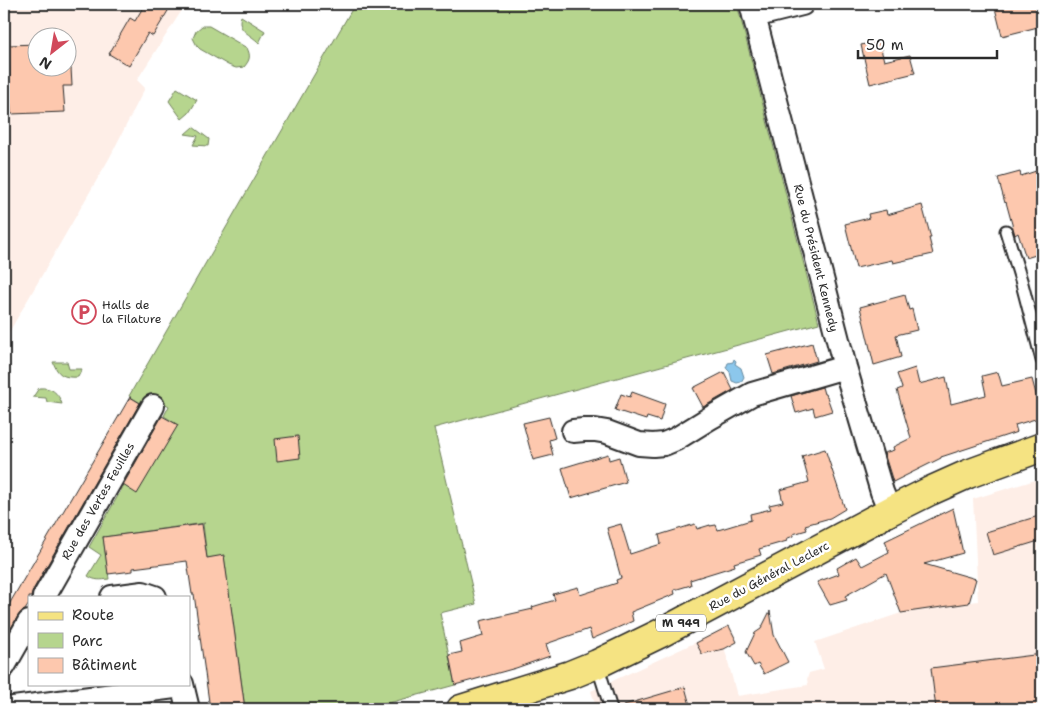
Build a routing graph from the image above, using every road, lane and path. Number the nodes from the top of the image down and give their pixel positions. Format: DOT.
graph roads {
  1 [pos="802,4"];
  2 [pos="752,10"];
  3 [pos="1006,231"];
  4 [pos="1042,360"];
  5 [pos="844,367"];
  6 [pos="153,406"];
  7 [pos="573,431"];
  8 [pos="1042,448"];
  9 [pos="1042,456"];
  10 [pos="990,466"];
  11 [pos="890,511"];
  12 [pos="45,596"];
  13 [pos="120,596"];
  14 [pos="152,596"];
  15 [pos="28,624"];
  16 [pos="597,664"];
  17 [pos="4,666"];
  18 [pos="176,686"];
  19 [pos="182,686"];
  20 [pos="519,701"];
  21 [pos="51,707"];
  22 [pos="6,709"];
  23 [pos="188,709"];
  24 [pos="461,709"];
  25 [pos="611,709"];
  1 -- 2 [label="street"];
  2 -- 5 [label="street, Rue du Président Kennedy"];
  3 -- 4 [label="lane"];
  5 -- 7 [label="street"];
  5 -- 11 [label="street, Rue du Président Kennedy"];
  6 -- 12 [label="street, Rue des Vertes Feuilles"];
  8 -- 10 [label="main road, Rue du Général Leclerc / M 949"];
  9 -- 10 [label="main road, Rue du Général Leclerc / M 949"];
  10 -- 11 [label="main road, Rue du Général Leclerc / M 949"];
  11 -- 16 [label="main road, Rue du Général Leclerc / M 949"];
  13 -- 14 [label="street"];
  15 -- 17 [label="street"];
  16 -- 20 [label="main road, Rue du Général Leclerc / M 949"];
  16 -- 25 [label="lane"];
  18 -- 21 [label="street"];
  19 -- 23 [label="street"];
  20 -- 24 [label="main road, Rue du Général Leclerc / M 949"];
  21 -- 22 [label="street"];
}
